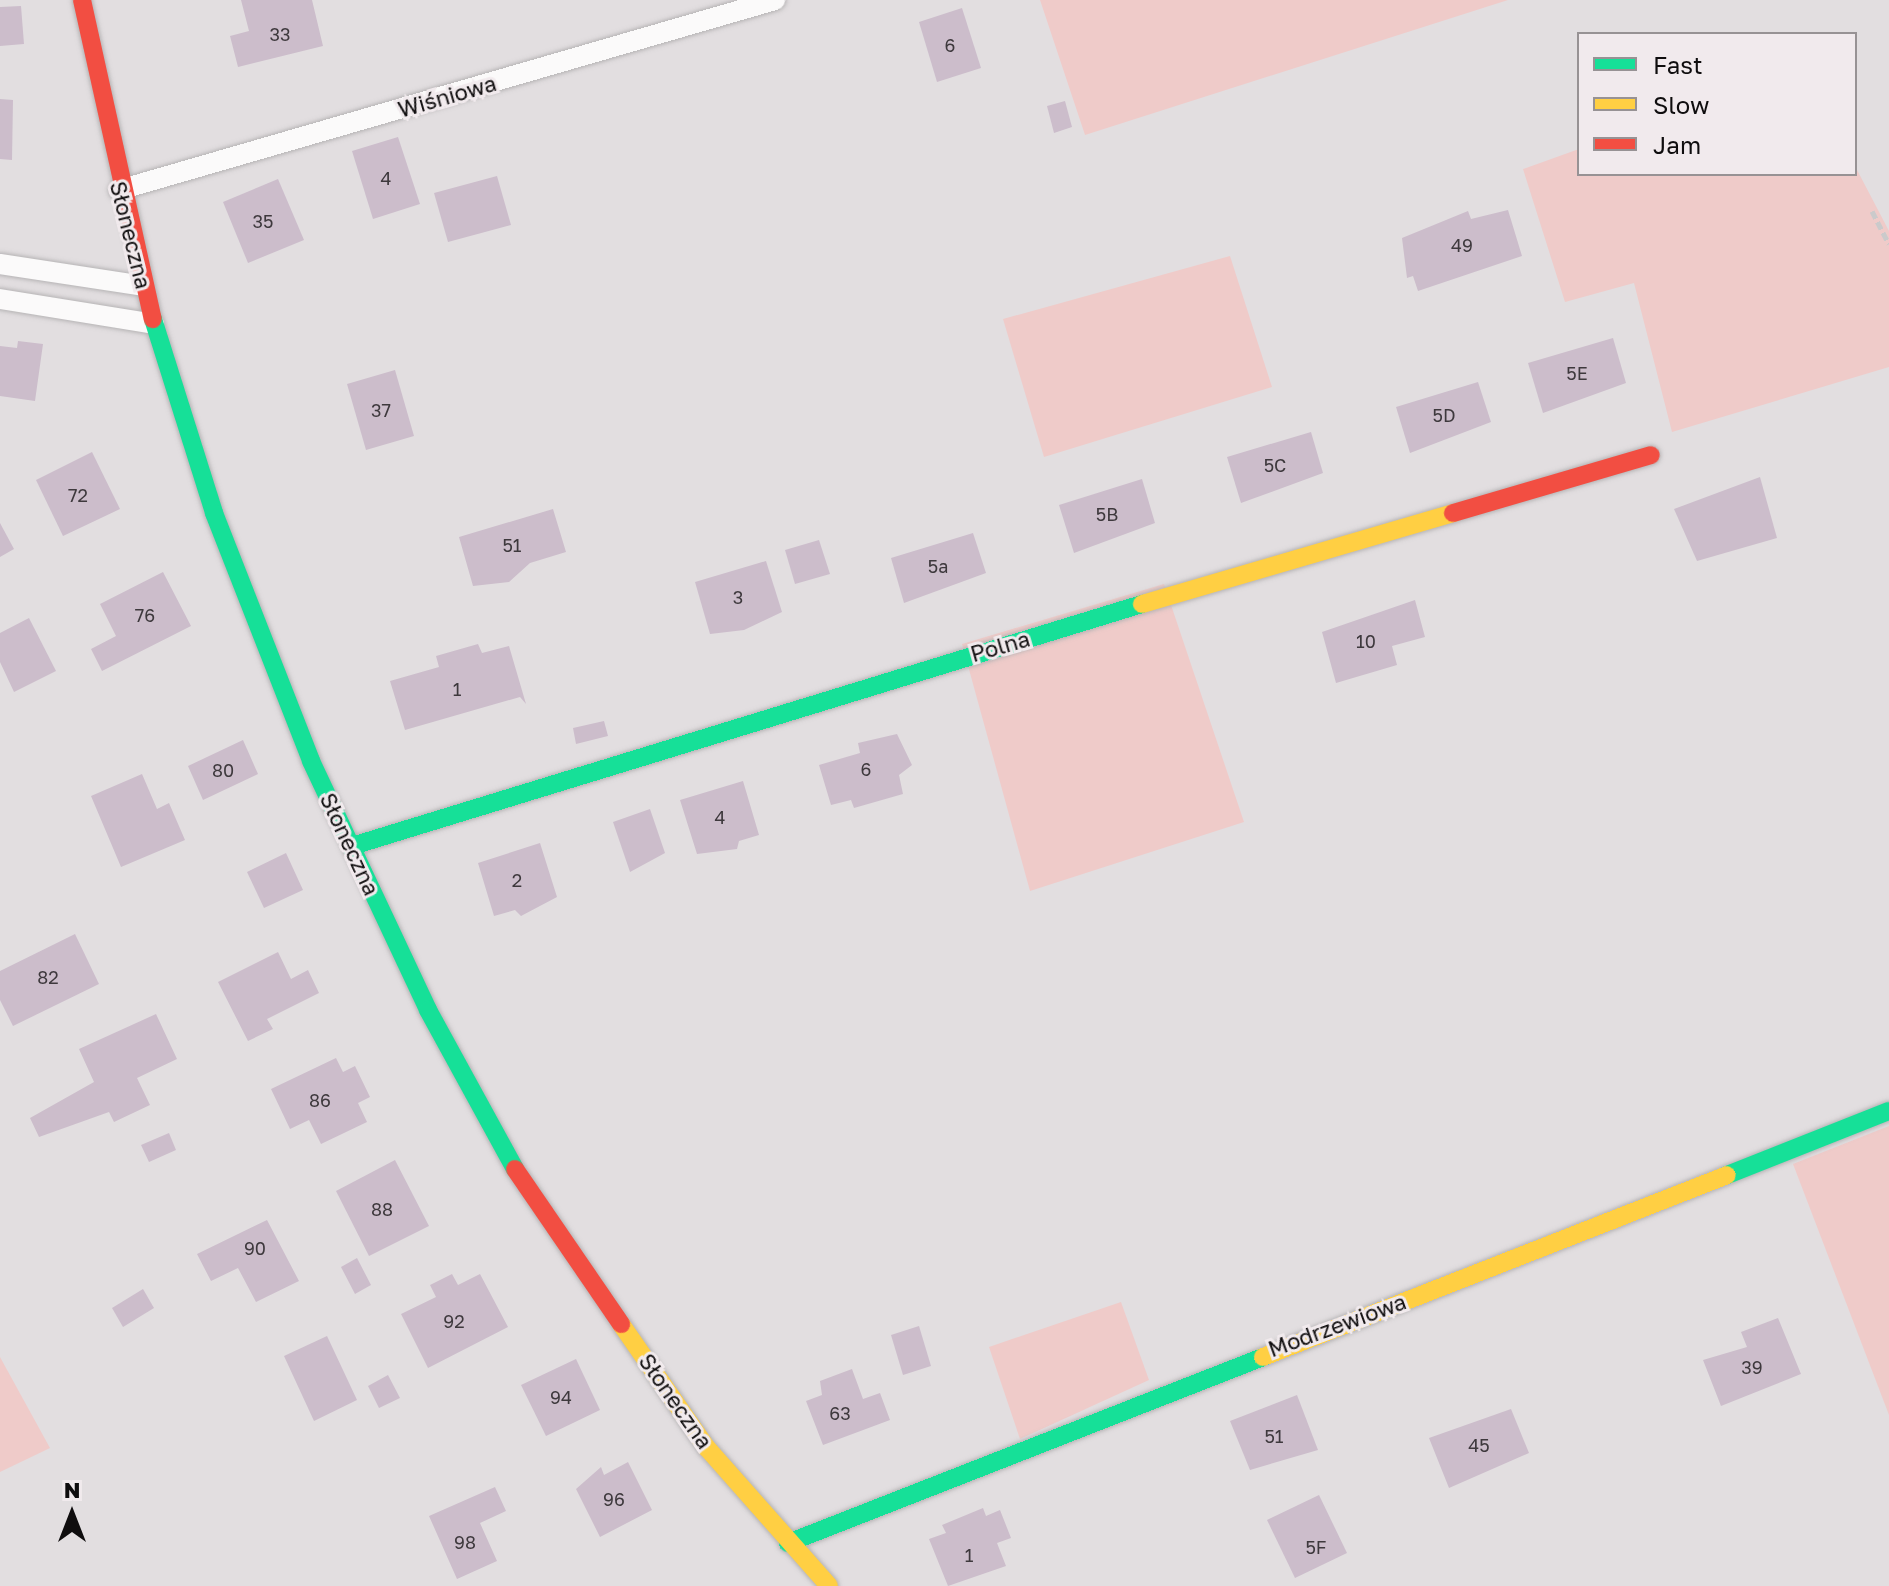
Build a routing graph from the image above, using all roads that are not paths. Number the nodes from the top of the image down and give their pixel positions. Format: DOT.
graph roads {
  1 [pos="82,0"];
  2 [pos="775,0"];
  3 [pos="119,190"];
  4 [pos="0,264"];
  5 [pos="143,286"];
  6 [pos="0,299"];
  7 [pos="154,324"];
  8 [pos="1651,455"];
  9 [pos="352,846"];
  10 [pos="1889,1111"];
  11 [pos="788,1543"];
  12 [pos="829,1586"];
  1 -- 3 [label="street, Słoneczna"];
  2 -- 3 [label="lane, Wiśniowa"];
  3 -- 5 [label="street, Słoneczna"];
  4 -- 5 [label="lane"];
  5 -- 7 [label="street, Słoneczna"];
  6 -- 7 [label="lane"];
  7 -- 9 [label="street, Słoneczna"];
  8 -- 9 [label="street, Polna"];
  9 -- 11 [label="street, Słoneczna"];
  10 -- 11 [label="street, Modrzewiowa"];
  11 -- 12 [label="street, Słoneczna"];
}
